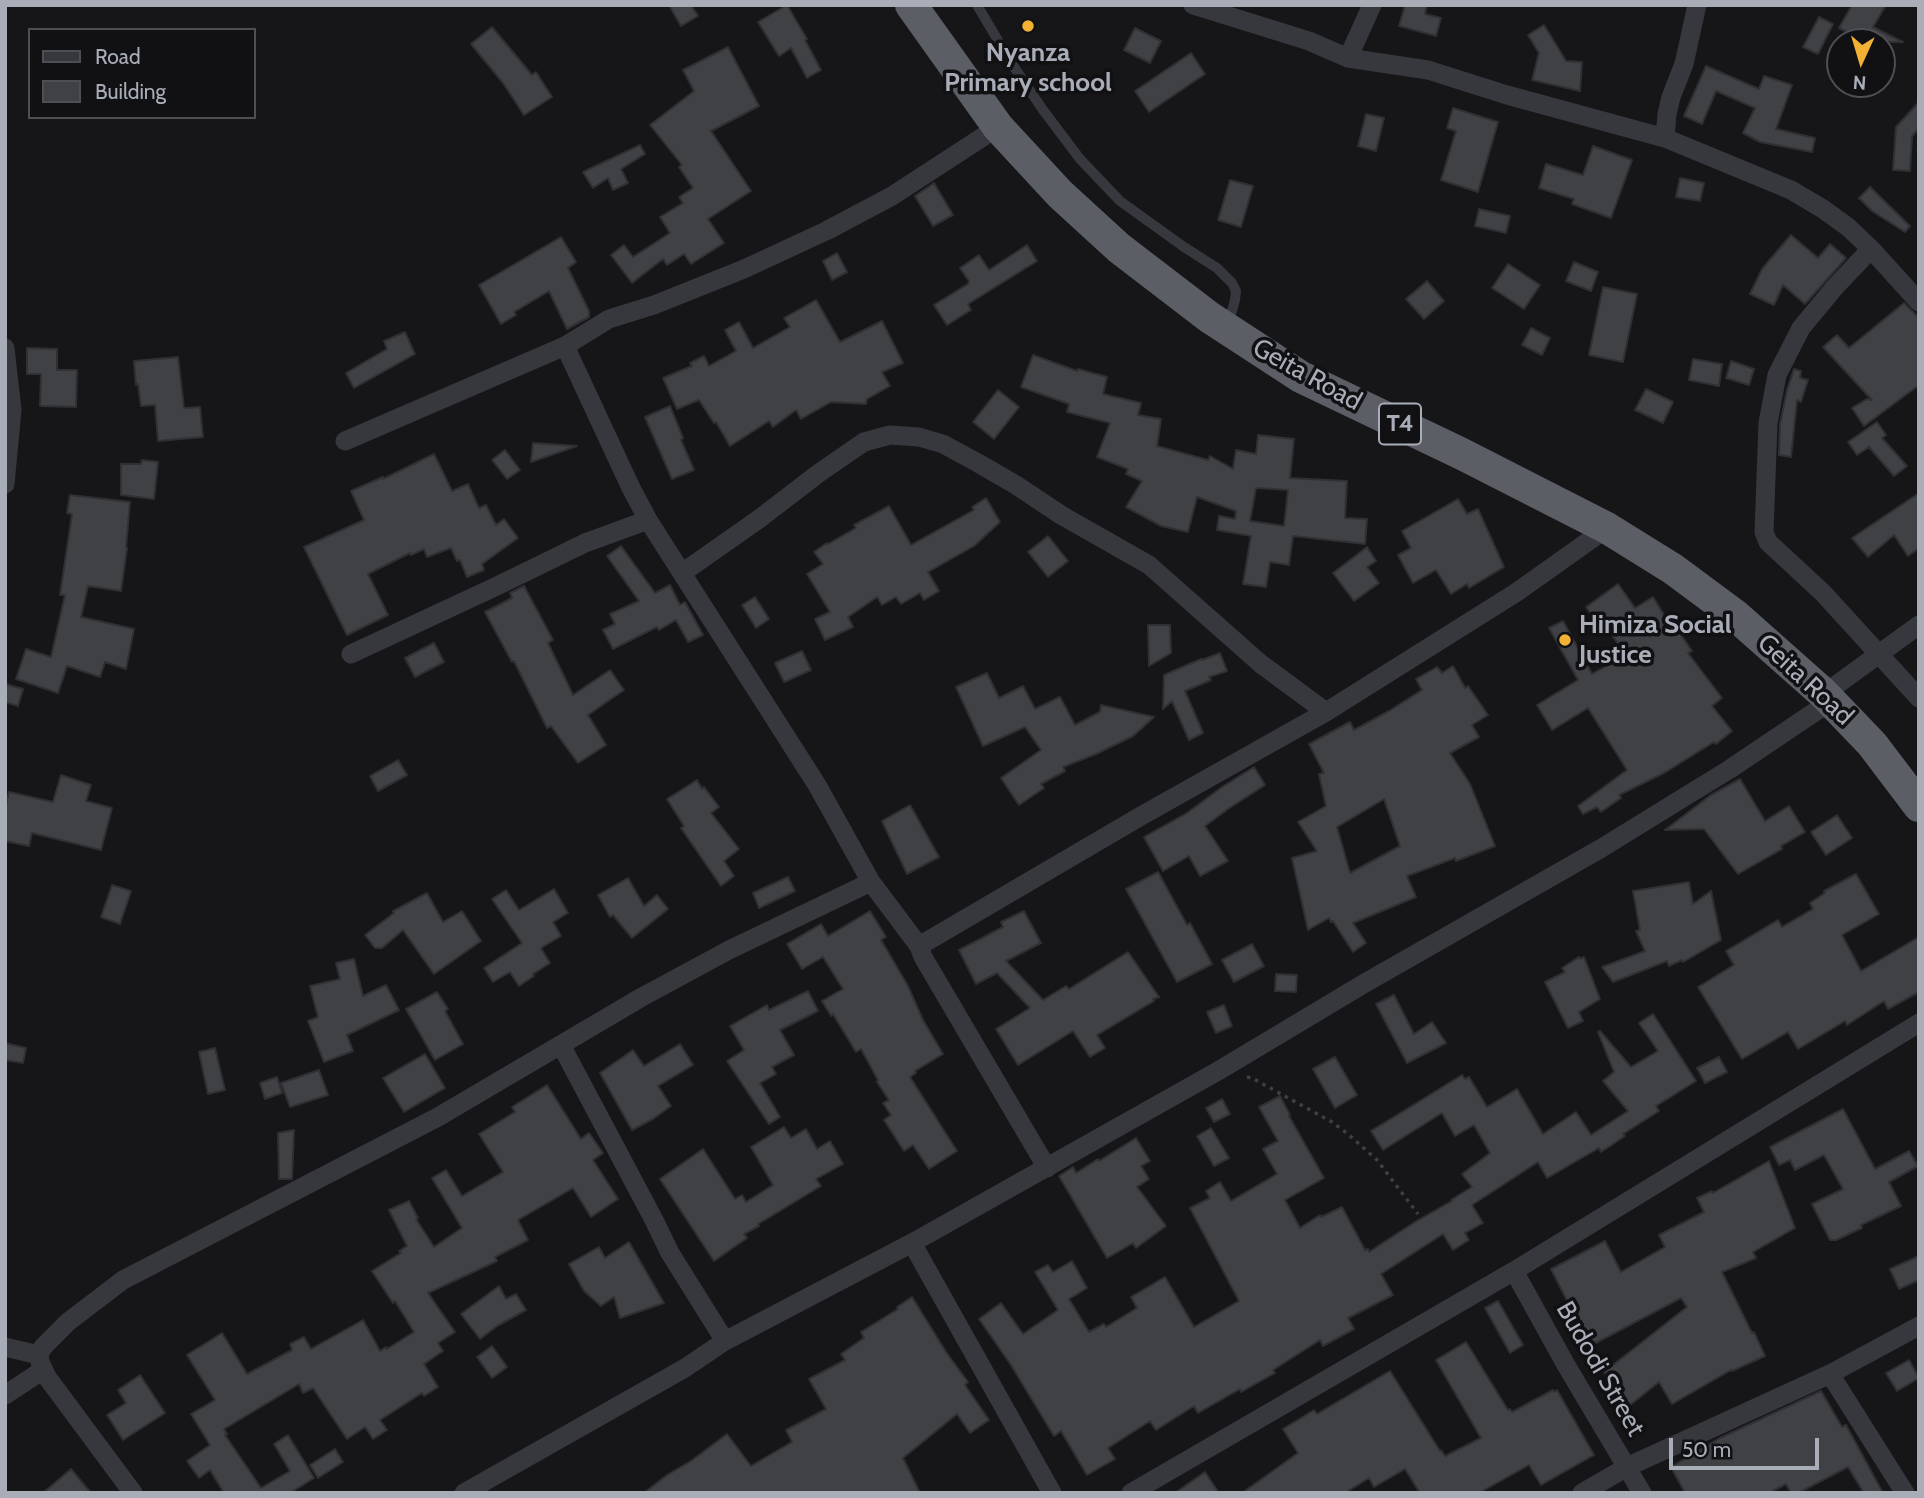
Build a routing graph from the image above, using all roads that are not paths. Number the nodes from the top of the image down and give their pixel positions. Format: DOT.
graph roads {
  1 [pos="911,5"];
  2 [pos="977,5"];
  3 [pos="1194,5"];
  4 [pos="1372,5"];
  5 [pos="1697,5"];
  6 [pos="1348,58"];
  7 [pos="998,127"];
  8 [pos="1665,138"];
  9 [pos="1871,249"];
  10 [pos="1919,302"];
  11 [pos="1223,327"];
  12 [pos="565,346"];
  13 [pos="5,348"];
  14 [pos="345,441"];
  15 [pos="5,484"];
  16 [pos="648,520"];
  17 [pos="1607,527"];
  18 [pos="682,573"];
  19 [pos="1919,625"];
  20 [pos="1880,653"];
  21 [pos="351,654"];
  22 [pos="1827,697"];
  23 [pos="1919,698"];
  24 [pos="1326,712"];
  25 [pos="1919,806"];
  26 [pos="871,882"];
  27 [pos="919,946"];
  28 [pos="1919,1023"];
  29 [pos="561,1045"];
  30 [pos="1047,1168"];
  31 [pos="912,1243"];
  32 [pos="1514,1271"];
  33 [pos="1919,1326"];
  34 [pos="725,1341"];
  35 [pos="5,1347"];
  36 [pos="41,1363"];
  37 [pos="1830,1374"];
  38 [pos="5,1395"];
  39 [pos="1627,1467"];
  40 [pos="134,1493"];
  41 [pos="464,1493"];
  42 [pos="1052,1493"];
  43 [pos="1132,1493"];
  44 [pos="1582,1493"];
  45 [pos="1642,1493"];
  46 [pos="1905,1493"];
  1 -- 7 [label="highway, Geita Road / T4"];
  2 -- 11 [label="lane"];
  3 -- 6 [label="street"];
  4 -- 6 [label="street"];
  5 -- 8 [label="street"];
  6 -- 8 [label="street"];
  7 -- 11 [label="highway, Geita Road / T4"];
  7 -- 12 [label="street"];
  8 -- 9 [label="street"];
  9 -- 10 [label="street"];
  9 -- 20 [label="street"];
  11 -- 17 [label="highway, Geita Road / T4"];
  12 -- 14 [label="street"];
  12 -- 16 [label="street"];
  13 -- 15 [label="street"];
  16 -- 18 [label="street"];
  16 -- 21 [label="street"];
  17 -- 22 [label="highway, Geita Road / T4"];
  17 -- 24 [label="street"];
  18 -- 24 [label="street"];
  18 -- 26 [label="street"];
  19 -- 20 [label="street"];
  20 -- 22 [label="street"];
  20 -- 23 [label="street"];
  22 -- 25 [label="highway, Geita Road / T4"];
  22 -- 30 [label="street"];
  24 -- 27 [label="street"];
  26 -- 27 [label="street"];
  26 -- 29 [label="street"];
  27 -- 30 [label="street"];
  28 -- 32 [label="street"];
  29 -- 34 [label="street"];
  29 -- 36 [label="street"];
  30 -- 31 [label="street"];
  31 -- 34 [label="street"];
  31 -- 42 [label="street"];
  32 -- 39 [label="street, Budodi Street"];
  32 -- 43 [label="street"];
  33 -- 37 [label="street"];
  34 -- 41 [label="street"];
  35 -- 36 [label="street"];
  36 -- 38 [label="street"];
  36 -- 40 [label="street"];
  37 -- 39 [label="street"];
  37 -- 46 [label="street"];
  39 -- 44 [label="street"];
  39 -- 45 [label="street, Budodi Street"];
}
